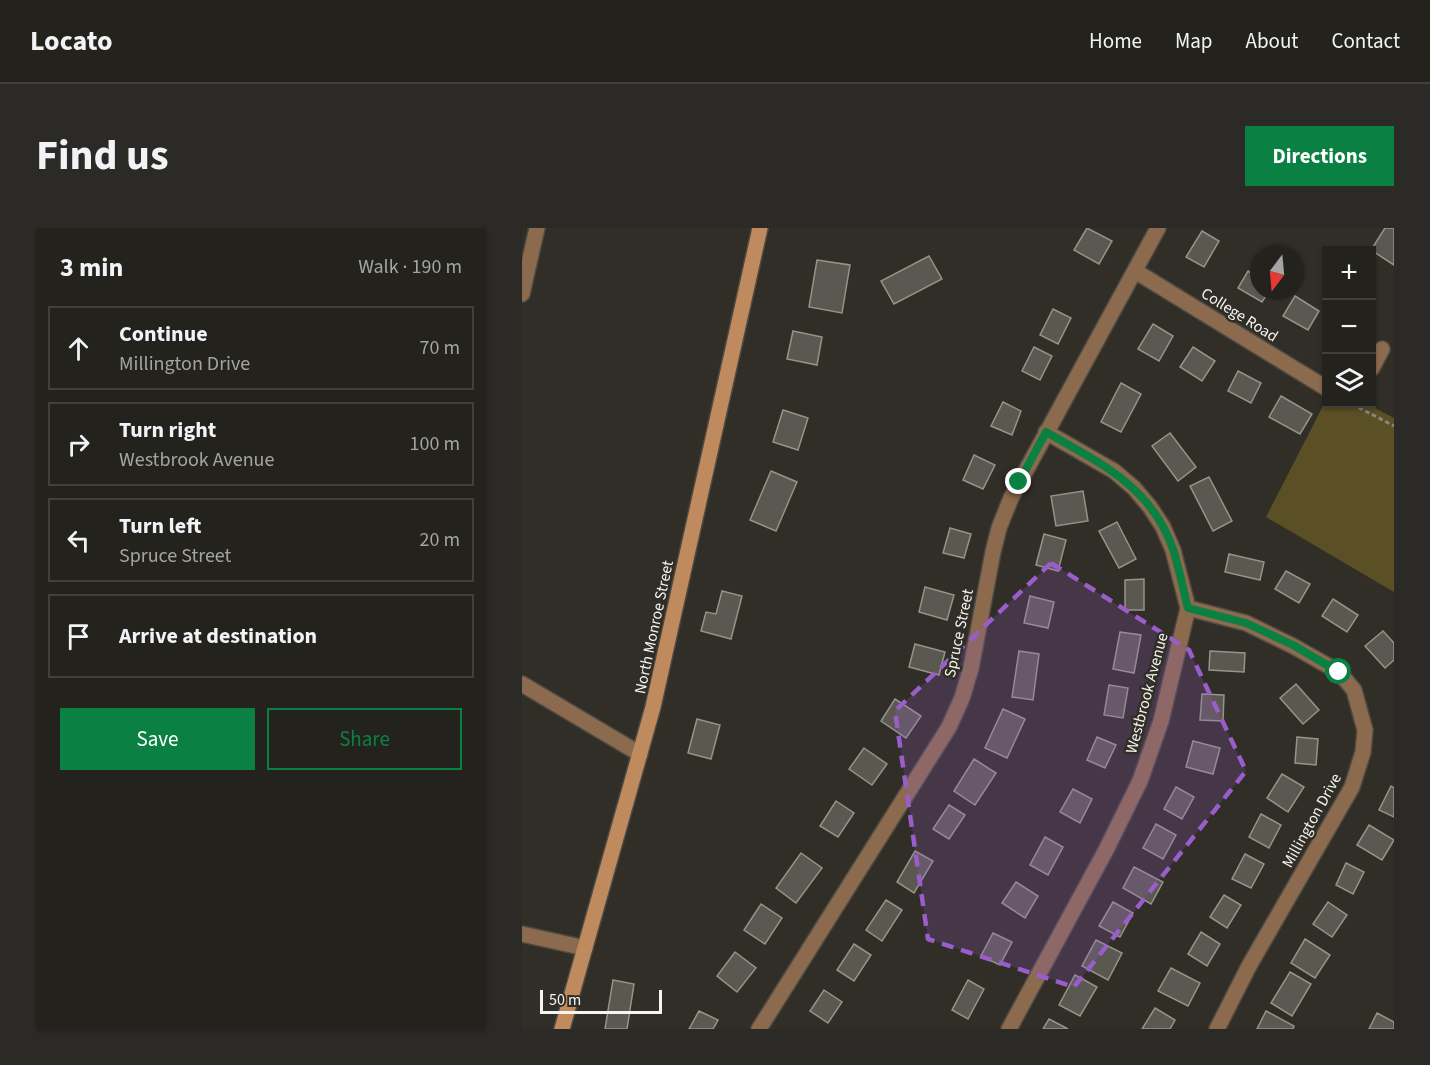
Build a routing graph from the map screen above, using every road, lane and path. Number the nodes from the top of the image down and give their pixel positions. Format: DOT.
graph roads {
  1 [pos="537,228"];
  2 [pos="760,228"];
  3 [pos="1158,228"];
  4 [pos="1135,271"];
  5 [pos="522,294"];
  6 [pos="1382,349"];
  7 [pos="1376,359"];
  8 [pos="1322,386"];
  9 [pos="1360,408"];
  10 [pos="1394,426"];
  11 [pos="1046,432"];
  12 [pos="1188,608"];
  13 [pos="522,684"];
  14 [pos="640,754"];
  15 [pos="522,934"];
  16 [pos="585,948"];
  17 [pos="562,1029"];
  18 [pos="759,1029"];
  19 [pos="1010,1029"];
  20 [pos="1217,1029"];
  1 -- 5 [label="street"];
  2 -- 14 [label="main road, North Monroe Street"];
  3 -- 4 [label="street, Spruce Street"];
  4 -- 8 [label="street, College Road"];
  4 -- 11 [label="street, Spruce Street"];
  6 -- 7 [label="street"];
  9 -- 10 [label="path"];
  11 -- 12 [label="street, Westbrook Avenue"];
  11 -- 18 [label="street, Spruce Street"];
  12 -- 19 [label="street, Westbrook Avenue"];
  12 -- 20 [label="street, Millington Drive"];
  13 -- 14 [label="street"];
  14 -- 16 [label="main road, North Monroe Street"];
  15 -- 16 [label="street"];
  16 -- 17 [label="main road, North Monroe Street"];
}
